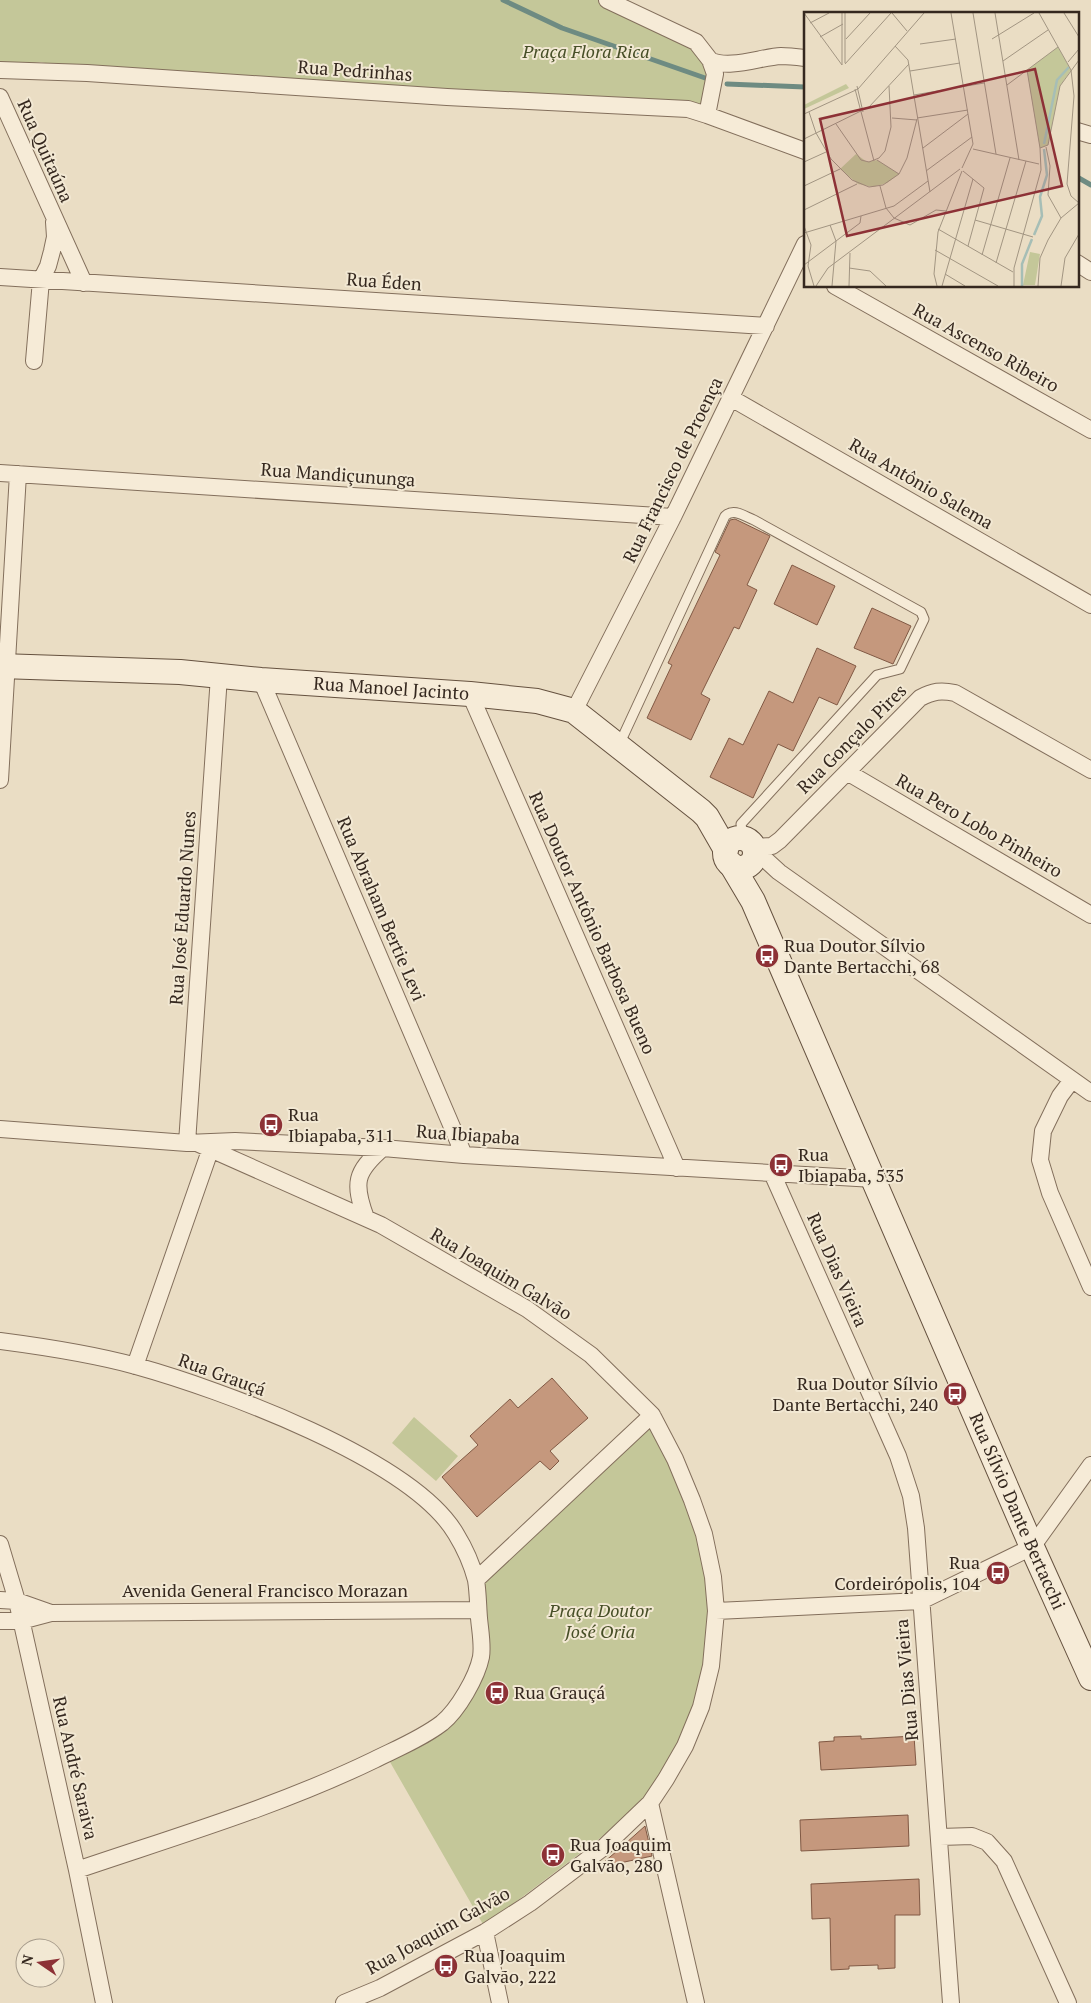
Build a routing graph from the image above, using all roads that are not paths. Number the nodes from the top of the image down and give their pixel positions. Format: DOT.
graph roads {
  1 [pos="606,0"];
  2 [pos="804,58"];
  3 [pos="712,67"];
  4 [pos="0,70"];
  5 [pos="0,97"];
  6 [pos="707,115"];
  7 [pos="1078,131"];
  8 [pos="1091,135"];
  9 [pos="804,151"];
  10 [pos="54,220"];
  11 [pos="804,248"];
  12 [pos="1078,264"];
  13 [pos="800,266"];
  14 [pos="1091,272"];
  15 [pos="0,277"];
  16 [pos="41,280"];
  17 [pos="84,283"];
  18 [pos="839,288"];
  19 [pos="766,326"];
  20 [pos="34,361"];
  21 [pos="731,398"];
  22 [pos="1091,430"];
  23 [pos="0,473"];
  24 [pos="18,474"];
  25 [pos="673,517"];
  26 [pos="1091,605"];
  27 [pos="3,666"];
  28 [pos="219,676"];
  29 [pos="261,680"];
  30 [pos="470,694"];
  31 [pos="574,711"];
  32 [pos="619,745"];
  33 [pos="1091,770"];
  34 [pos="847,772"];
  35 [pos="0,780"];
  36 [pos="745,853"];
  37 [pos="1091,915"];
  38 [pos="1072,1080"];
  39 [pos="1091,1093"];
  40 [pos="0,1129"];
  41 [pos="203,1145"];
  42 [pos="383,1148"];
  43 [pos="464,1155"];
  44 [pos="677,1168"];
  45 [pos="772,1173"];
  46 [pos="874,1179"];
  47 [pos="366,1218"];
  48 [pos="1091,1287"];
  49 [pos="0,1341"];
  50 [pos="135,1366"];
  51 [pos="652,1415"];
  52 [pos="1091,1465"];
  53 [pos="0,1544"];
  54 [pos="1032,1547"];
  55 [pos="476,1580"];
  56 [pos="0,1600"];
  57 [pos="921,1600"];
  58 [pos="17,1601"];
  59 [pos="478,1610"];
  60 [pos="716,1611"];
  61 [pos="51,1613"];
  62 [pos="0,1621"];
  63 [pos="21,1621"];
  64 [pos="1091,1678"];
  65 [pos="650,1803"];
  66 [pos="940,1837"];
  67 [pos="77,1870"];
  68 [pos="485,1932"];
  69 [pos="104,2003"];
  70 [pos="344,2003"];
  71 [pos="500,2003"];
  72 [pos="696,2003"];
  73 [pos="951,2003"];
  74 [pos="1068,2003"];
  1 -- 3 [label="street"];
  2 -- 3 [label="street"];
  3 -- 6 [label="street"];
  4 -- 6 [label="street, Rua Pedrinhas"];
  5 -- 10 [label="street, Rua Quitaúna"];
  6 -- 9 [label="street, Rua Pedrinhas"];
  7 -- 8 [label="street"];
  10 -- 16 [label="street, Rua Quitaúna"];
  10 -- 17 [label="street, Rua Quitaúna"];
  11 -- 13 [label="street, Rua Francisco de Proença"];
  12 -- 14 [label="street"];
  13 -- 19 [label="street, Rua Francisco de Proença"];
  15 -- 16 [label="street, Rua Éden"];
  16 -- 17 [label="street, Rua Éden"];
  16 -- 20 [label="street, Rua Quitaúna"];
  17 -- 19 [label="street, Rua Éden"];
  18 -- 22 [label="street, Rua Ascenso Ribeiro"];
  19 -- 21 [label="street, Rua Francisco de Proença"];
  21 -- 25 [label="street, Rua Francisco de Proença"];
  21 -- 26 [label="street, Rua Antônio Salema"];
  23 -- 24 [label="street, Rua Mandiçununga"];
  24 -- 25 [label="street, Rua Mandiçununga"];
  24 -- 27 [label="street"];
  25 -- 31 [label="street, Rua Francisco de Proença"];
  27 -- 28 [label="street, Rua Manoel Jacinto"];
  27 -- 35 [label="street"];
  28 -- 29 [label="street, Rua Manoel Jacinto"];
  28 -- 41 [label="street, Rua José Eduardo Nunes"];
  29 -- 30 [label="street, Rua Manoel Jacinto"];
  29 -- 43 [label="street, Rua Abraham Bertie Levi"];
  30 -- 31 [label="street, Rua Manoel Jacinto"];
  30 -- 44 [label="street, Rua Doutor Antônio Barbosa Bueno"];
  31 -- 32 [label="street, Rua Manoel Jacinto"];
  32 -- 36 [label="street, Rua Manoel Jacinto"];
  32 -- 36 [label="lane"];
  33 -- 34 [label="street, Rua Gonçalo Pires"];
  34 -- 36 [label="street, Rua Gonçalo Pires"];
  34 -- 37 [label="street, Rua Pero Lobo Pinheiro"];
  36 -- 38 [label="street"];
  36 -- 46 [label="street, Rua Sílvio Dante Bertacchi"];
  38 -- 39 [label="street"];
  38 -- 48 [label="street"];
  40 -- 41 [label="street, Rua Ibiapaba"];
  41 -- 42 [label="street, Rua Ibiapaba"];
  41 -- 47 [label="street, Rua Joaquim Galvão"];
  41 -- 50 [label="street, Rua José Eduardo Nunes"];
  42 -- 43 [label="street, Rua Ibiapaba"];
  42 -- 47 [label="street"];
  43 -- 44 [label="street, Rua Ibiapaba"];
  44 -- 45 [label="street, Rua Ibiapaba"];
  45 -- 46 [label="street, Rua Ibiapaba"];
  45 -- 57 [label="street, Rua Dias Vieira"];
  46 -- 54 [label="street, Rua Sílvio Dante Bertacchi"];
  47 -- 51 [label="street, Rua Joaquim Galvão"];
  49 -- 50 [label="street, Rua Grauçá"];
  50 -- 55 [label="street, Rua Grauçá"];
  51 -- 55 [label="street"];
  51 -- 60 [label="street, Rua Joaquim Galvão"];
  52 -- 54 [label="street"];
  53 -- 58 [label="street, Rua André Saraiva"];
  54 -- 57 [label="street"];
  54 -- 64 [label="street, Rua Sílvio Dante Bertacchi"];
  55 -- 59 [label="street, Rua Grauçá"];
  56 -- 58 [label="street, Avenida General Francisco Morazan"];
  57 -- 60 [label="street"];
  57 -- 66 [label="street, Rua Dias Vieira"];
  58 -- 61 [label="street, Avenida General Francisco Morazan"];
  58 -- 63 [label="street, Rua André Saraiva"];
  59 -- 61 [label="street, Avenida General Francisco Morazan"];
  59 -- 67 [label="street, Rua Grauçá"];
  60 -- 65 [label="street, Rua Joaquim Galvão"];
  61 -- 63 [label="street, Avenida General Francisco Morazan"];
  62 -- 63 [label="street, Avenida General Francisco Morazan"];
  63 -- 67 [label="street, Rua André Saraiva"];
  65 -- 68 [label="street, Rua Joaquim Galvão"];
  65 -- 72 [label="street"];
  66 -- 73 [label="street, Rua Dias Vieira"];
  66 -- 74 [label="street"];
  67 -- 69 [label="street, Rua André Saraiva"];
  68 -- 70 [label="street, Rua Joaquim Galvão"];
  68 -- 71 [label="street"];
}
